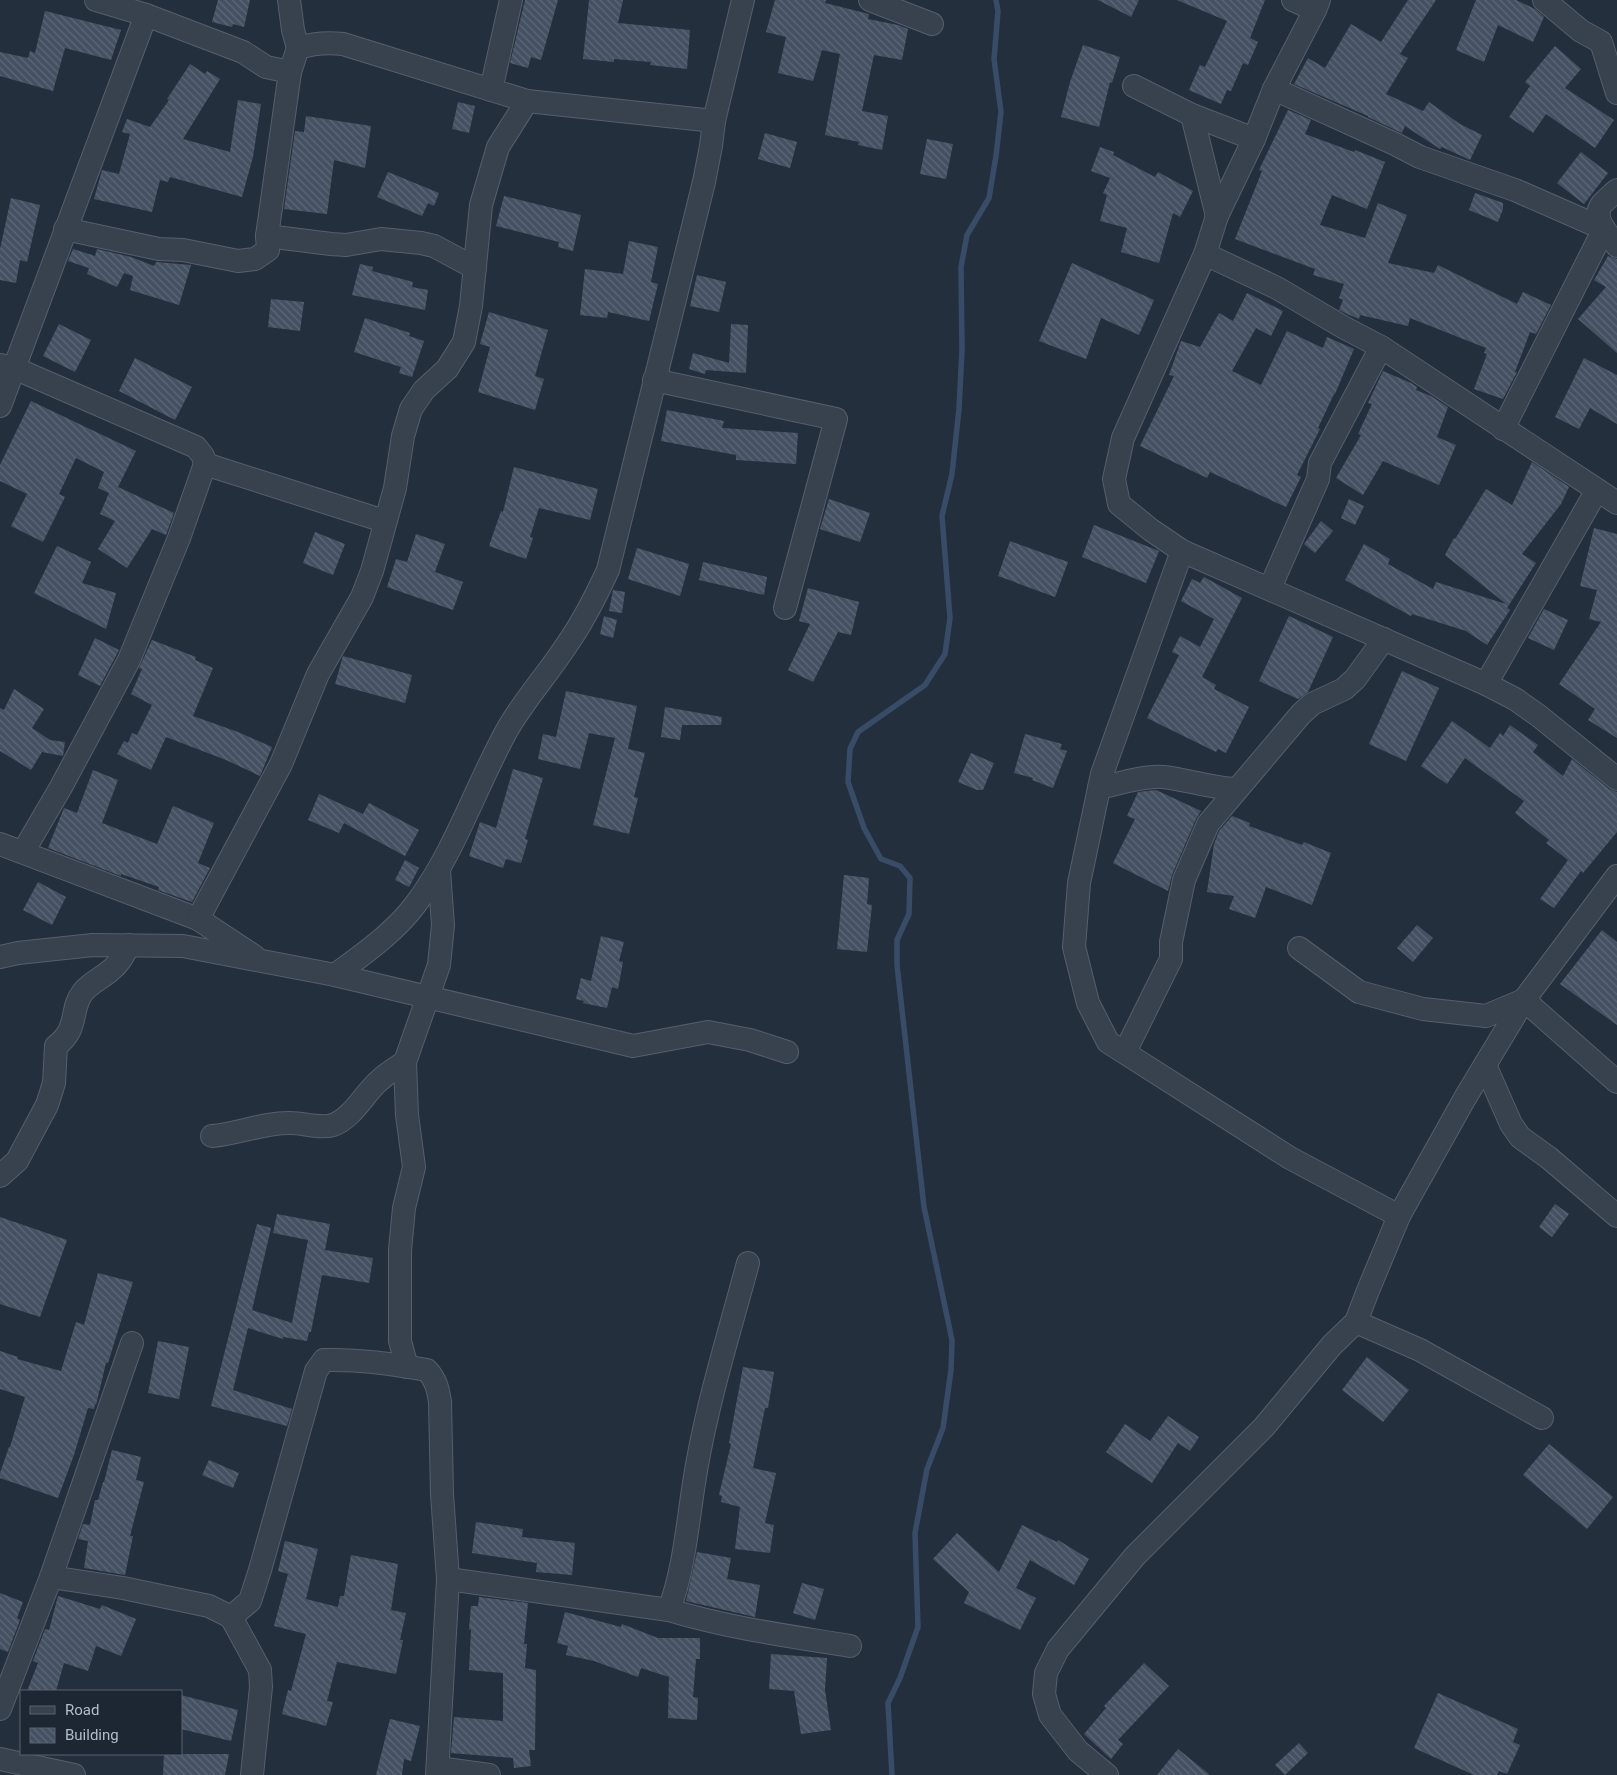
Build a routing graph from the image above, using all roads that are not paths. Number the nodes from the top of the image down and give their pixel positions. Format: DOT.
graph roads {
  1 [pos="96,0"];
  2 [pos="289,0"];
  3 [pos="511,0"];
  4 [pos="743,0"];
  5 [pos="870,0"];
  6 [pos="1293,0"];
  7 [pos="1544,0"];
  8 [pos="1317,5"];
  9 [pos="146,15"];
  10 [pos="932,24"];
  11 [pos="298,48"];
  12 [pos="1610,57"];
  13 [pos="290,72"];
  14 [pos="1134,86"];
  15 [pos="1274,89"];
  16 [pos="491,90"];
  17 [pos="1617,93"];
  18 [pos="527,101"];
  19 [pos="1192,115"];
  20 [pos="714,121"];
  21 [pos="1254,139"];
  22 [pos="1617,190"];
  23 [pos="1217,216"];
  24 [pos="65,229"];
  25 [pos="267,236"];
  26 [pos="1610,237"];
  27 [pos="1205,254"];
  28 [pos="475,268"];
  29 [pos="1381,347"];
  30 [pos="7,367"];
  31 [pos="654,380"];
  32 [pos="0,406"];
  33 [pos="1503,429"];
  34 [pos="205,464"];
  35 [pos="1596,490"];
  36 [pos="1617,503"];
  37 [pos="384,521"];
  38 [pos="1182,551"];
  39 [pos="1270,588"];
  40 [pos="785,608"];
  41 [pos="1384,639"];
  42 [pos="1486,684"];
  43 [pos="1617,779"];
  44 [pos="1099,788"];
  45 [pos="1236,789"];
  46 [pos="0,844"];
  47 [pos="24,852"];
  48 [pos="440,870"];
  49 [pos="1617,876"];
  50 [pos="198,919"];
  51 [pos="130,945"];
  52 [pos="1299,948"];
  53 [pos="0,957"];
  54 [pos="265,963"];
  55 [pos="335,975"];
  56 [pos="429,996"];
  57 [pos="1524,1000"];
  58 [pos="787,1052"];
  59 [pos="1124,1052"];
  60 [pos="405,1062"];
  61 [pos="1485,1065"];
  62 [pos="1617,1082"];
  63 [pos="212,1136"];
  64 [pos="0,1176"];
  65 [pos="1400,1216"];
  66 [pos="1617,1216"];
  67 [pos="748,1263"];
  68 [pos="1356,1322"];
  69 [pos="132,1342"];
  70 [pos="407,1367"];
  71 [pos="1542,1418"];
  72 [pos="52,1577"];
  73 [pos="448,1579"];
  74 [pos="669,1610"];
  75 [pos="231,1617"];
  76 [pos="850,1646"];
  77 [pos="0,1708"];
  78 [pos="0,1760"];
  79 [pos="438,1772"];
  80 [pos="74,1775"];
  81 [pos="252,1775"];
  82 [pos="489,1775"];
  83 [pos="1107,1775"];
  1 -- 9 [label="street"];
  2 -- 11 [label="street"];
  3 -- 16 [label="street"];
  4 -- 20 [label="street"];
  5 -- 10 [label="street"];
  6 -- 8 [label="street"];
  7 -- 12 [label="street"];
  8 -- 15 [label="street"];
  9 -- 13 [label="street"];
  9 -- 24 [label="street"];
  11 -- 13 [label="street"];
  11 -- 16 [label="street"];
  12 -- 17 [label="street"];
  13 -- 25 [label="street"];
  14 -- 19 [label="street"];
  15 -- 21 [label="street"];
  15 -- 26 [label="street"];
  16 -- 18 [label="street"];
  18 -- 20 [label="street"];
  18 -- 28 [label="street"];
  19 -- 21 [label="street"];
  19 -- 23 [label="street"];
  20 -- 31 [label="street"];
  21 -- 23 [label="street"];
  22 -- 26 [label="street"];
  23 -- 27 [label="street"];
  24 -- 25 [label="street"];
  24 -- 30 [label="street"];
  25 -- 28 [label="street"];
  26 -- 33 [label="street"];
  27 -- 29 [label="street"];
  27 -- 38 [label="street"];
  28 -- 37 [label="street"];
  29 -- 33 [label="street"];
  29 -- 39 [label="street"];
  30 -- 32 [label="street"];
  30 -- 34 [label="street"];
  31 -- 40 [label="street"];
  31 -- 48 [label="street"];
  33 -- 35 [label="street"];
  34 -- 37 [label="street"];
  34 -- 47 [label="street"];
  35 -- 36 [label="street"];
  35 -- 42 [label="street"];
  37 -- 50 [label="street"];
  38 -- 39 [label="street"];
  38 -- 44 [label="street"];
  39 -- 41 [label="street"];
  41 -- 42 [label="street"];
  41 -- 45 [label="street"];
  42 -- 43 [label="street"];
  44 -- 45 [label="street"];
  44 -- 59 [label="street"];
  45 -- 59 [label="street"];
  46 -- 47 [label="street"];
  47 -- 50 [label="street"];
  48 -- 55 [label="street"];
  48 -- 56 [label="street"];
  49 -- 57 [label="street"];
  50 -- 54 [label="street"];
  51 -- 53 [label="street"];
  51 -- 54 [label="street"];
  51 -- 64 [label="street"];
  52 -- 57 [label="street"];
  54 -- 55 [label="street"];
  55 -- 56 [label="street"];
  56 -- 58 [label="street"];
  56 -- 60 [label="street"];
  57 -- 61 [label="street"];
  57 -- 62 [label="street"];
  59 -- 65 [label="street"];
  60 -- 63 [label="street"];
  60 -- 70 [label="street"];
  61 -- 65 [label="street"];
  61 -- 66 [label="street"];
  65 -- 68 [label="street"];
  67 -- 74 [label="street"];
  68 -- 71 [label="street"];
  68 -- 83 [label="street"];
  69 -- 72 [label="street"];
  70 -- 73 [label="street"];
  70 -- 75 [label="street"];
  72 -- 75 [label="street"];
  72 -- 77 [label="street"];
  73 -- 74 [label="street"];
  73 -- 79 [label="street"];
  74 -- 76 [label="street"];
  75 -- 81 [label="street"];
  78 -- 80 [label="street"];
  79 -- 82 [label="street"];
}
